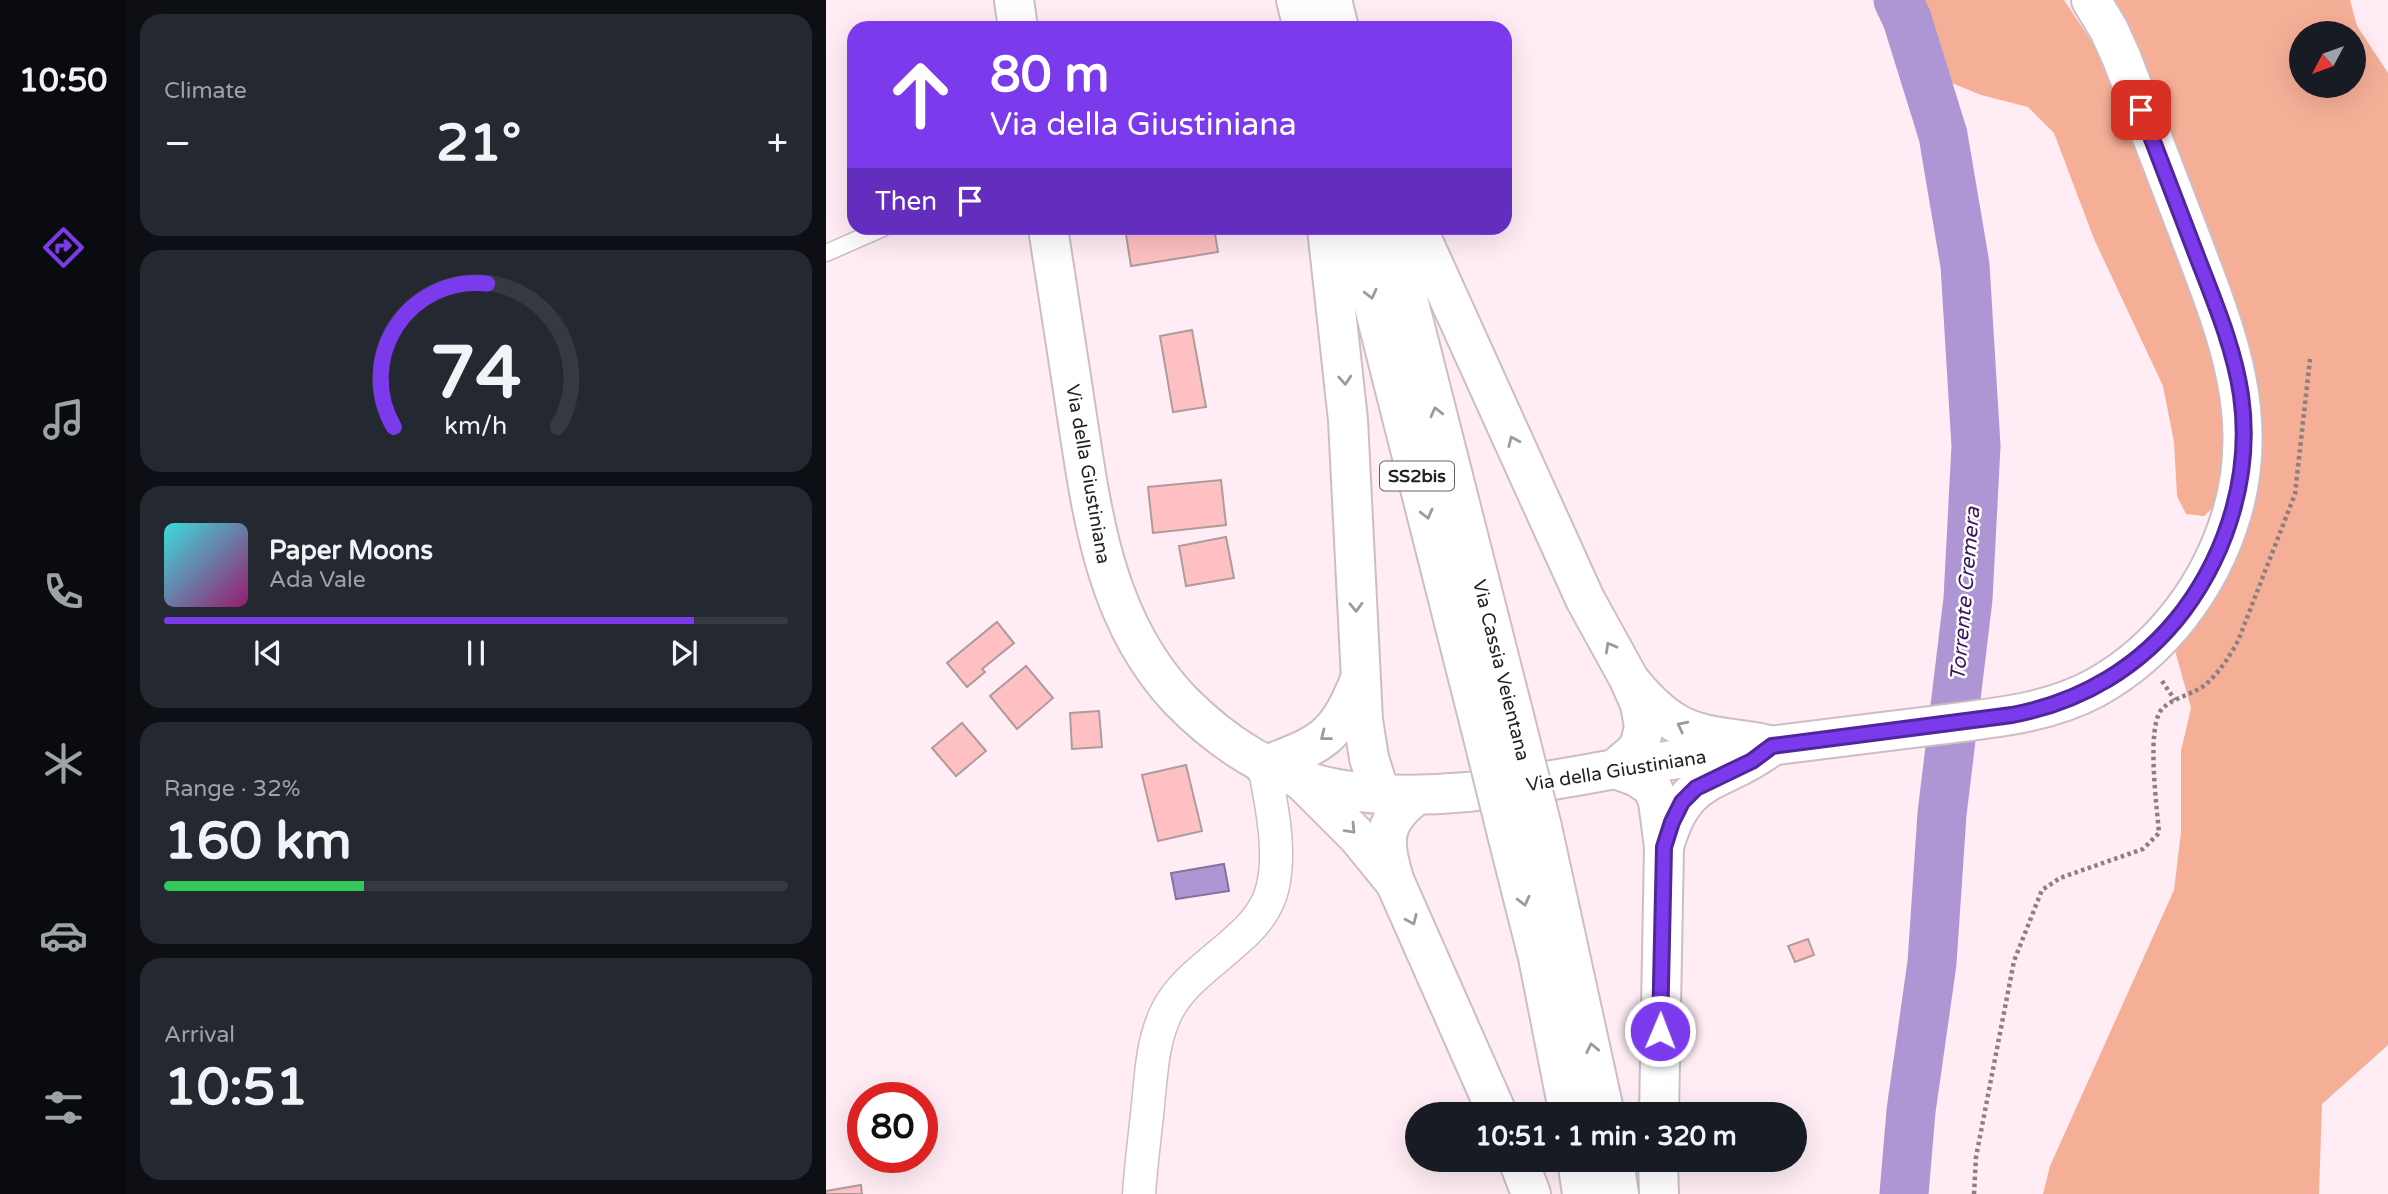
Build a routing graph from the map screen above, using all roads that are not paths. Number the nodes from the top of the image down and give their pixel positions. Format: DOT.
graph roads {
  1 [pos="1013,0"];
  2 [pos="1296,0"];
  3 [pos="1332,0"];
  4 [pos="2091,0"];
  5 [pos="1017,21"];
  6 [pos="1301,21"];
  7 [pos="1337,21"];
  8 [pos="867,235"];
  9 [pos="1049,235"];
  10 [pos="1328,235"];
  11 [pos="1356,235"];
  12 [pos="1392,235"];
  13 [pos="1420,235"];
  14 [pos="826,253"];
  15 [pos="1629,679"];
  16 [pos="1359,680"];
  17 [pos="1497,720"];
  18 [pos="1772,746"];
  19 [pos="1264,766"];
  20 [pos="1615,769"];
  21 [pos="1302,781"];
  22 [pos="1398,794"];
  23 [pos="1524,831"];
  24 [pos="1664,847"];
  25 [pos="1395,882"];
  26 [pos="1492,1102"];
  27 [pos="1566,1102"];
  28 [pos="1601,1102"];
  29 [pos="1658,1102"];
  30 [pos="1522,1172"];
  31 [pos="1579,1172"];
  32 [pos="1616,1172"];
  33 [pos="1658,1172"];
  34 [pos="1139,1194"];
  35 [pos="1531,1194"];
  36 [pos="1582,1194"];
  37 [pos="1619,1194"];
  38 [pos="1659,1194"];
  1 -- 5 [label="main road"];
  2 -- 6 [label="main road"];
  3 -- 7 [label="main road"];
  4 -- 18 [label="main road, Via della Giustiniana"];
  8 -- 14 [label="lane"];
  9 -- 19 [label="main road, Via della Giustiniana"];
  10 -- 16 [label="main road, one-way"];
  11 -- 17 [label="main road, Via Cassia Veientana / SS2bis, one-way"];
  17 -- 12 [label="main road, Via Cassia Veientana / SS2bis, one-way"];
  15 -- 13 [label="main road, one-way"];
  18 -- 15 [label="main road, one-way"];
  15 -- 20 [label="main road"];
  16 -- 19 [label="main road, one-way"];
  16 -- 22 [label="main road"];
  17 -- 23 [label="main road, Via Cassia Veientana / SS2bis, bridge"];
  18 -- 20 [label="main road, Via della Giustiniana"];
  18 -- 24 [label="main road"];
  19 -- 21 [label="main road, Via della Giustiniana"];
  19 -- 34 [label="street"];
  20 -- 22 [label="main road, Via della Giustiniana"];
  20 -- 24 [label="main road"];
  21 -- 22 [label="main road, Via della Giustiniana"];
  21 -- 25 [label="main road, one-way"];
  22 -- 25 [label="main road"];
  23 -- 27 [label="main road, Via Cassia Veientana / SS2bis, one-way"];
  28 -- 23 [label="main road, Via Cassia Veientana / SS2bis, one-way"];
  24 -- 29 [label="main road"];
  25 -- 26 [label="main road, one-way"];
  30 -- 35 [label="main road"];
  31 -- 36 [label="main road"];
  32 -- 37 [label="main road"];
  33 -- 38 [label="main road"];
}
